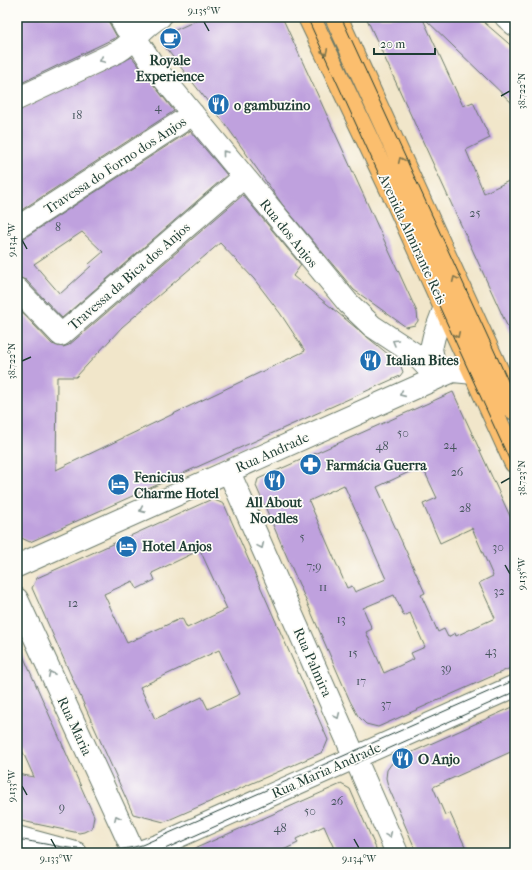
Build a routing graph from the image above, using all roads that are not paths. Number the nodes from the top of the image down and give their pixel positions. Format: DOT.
graph roads {
  1 [pos="120,17"];
  2 [pos="160,17"];
  3 [pos="309,17"];
  4 [pos="336,17"];
  5 [pos="506,17"];
  6 [pos="515,25"];
  7 [pos="134,39"];
  8 [pos="17,99"];
  9 [pos="193,114"];
  10 [pos="244,177"];
  11 [pos="17,228"];
  12 [pos="17,289"];
  13 [pos="445,307"];
  14 [pos="424,353"];
  15 [pos="474,373"];
  16 [pos="437,378"];
  17 [pos="508,381"];
  18 [pos="515,409"];
  19 [pos="515,462"];
  20 [pos="229,472"];
  21 [pos="17,566"];
  22 [pos="17,599"];
  23 [pos="515,686"];
  24 [pos="355,757"];
  25 [pos="17,837"];
  26 [pos="76,853"];
  27 [pos="135,853"];
  28 [pos="398,853"];
  1 -- 7 [label="street, Rua dos Anjos"];
  2 -- 7 [label="street"];
  3 -- 13 [label="main road, Avenida Almirante Reis, one-way"];
  17 -- 4 [label="main road, Avenida Almirante Reis, one-way"];
  5 -- 6 [label="street"];
  7 -- 8 [label="street, one-way"];
  7 -- 9 [label="street, Rua dos Anjos"];
  10 -- 9 [label="street, Rua dos Anjos, one-way"];
  9 -- 11 [label="street, Travessa do Forno dos Anjos"];
  10 -- 12 [label="street, Travessa da Bica dos Anjos"];
  14 -- 10 [label="street, Rua dos Anjos, one-way"];
  13 -- 14 [label="street"];
  13 -- 15 [label="main road, Avenida Almirante Reis, one-way"];
  14 -- 16 [label="street, Rua dos Anjos"];
  15 -- 16 [label="street"];
  15 -- 17 [label="main road"];
  15 -- 19 [label="main road, Avenida Almirante Reis"];
  16 -- 20 [label="street, Rua Andrade, one-way"];
  17 -- 18 [label="main road, Avenida Almirante Reis"];
  20 -- 21 [label="street, Rua Andrade, one-way"];
  20 -- 24 [label="street, Rua Palmira, one-way"];
  27 -- 22 [label="street, Rua Maria, one-way"];
  23 -- 24 [label="street, Rua Maria Andrade"];
  24 -- 27 [label="street, Rua Maria Andrade"];
  24 -- 28 [label="street, Rua Palmira, one-way"];
  25 -- 26 [label="street"];
}
